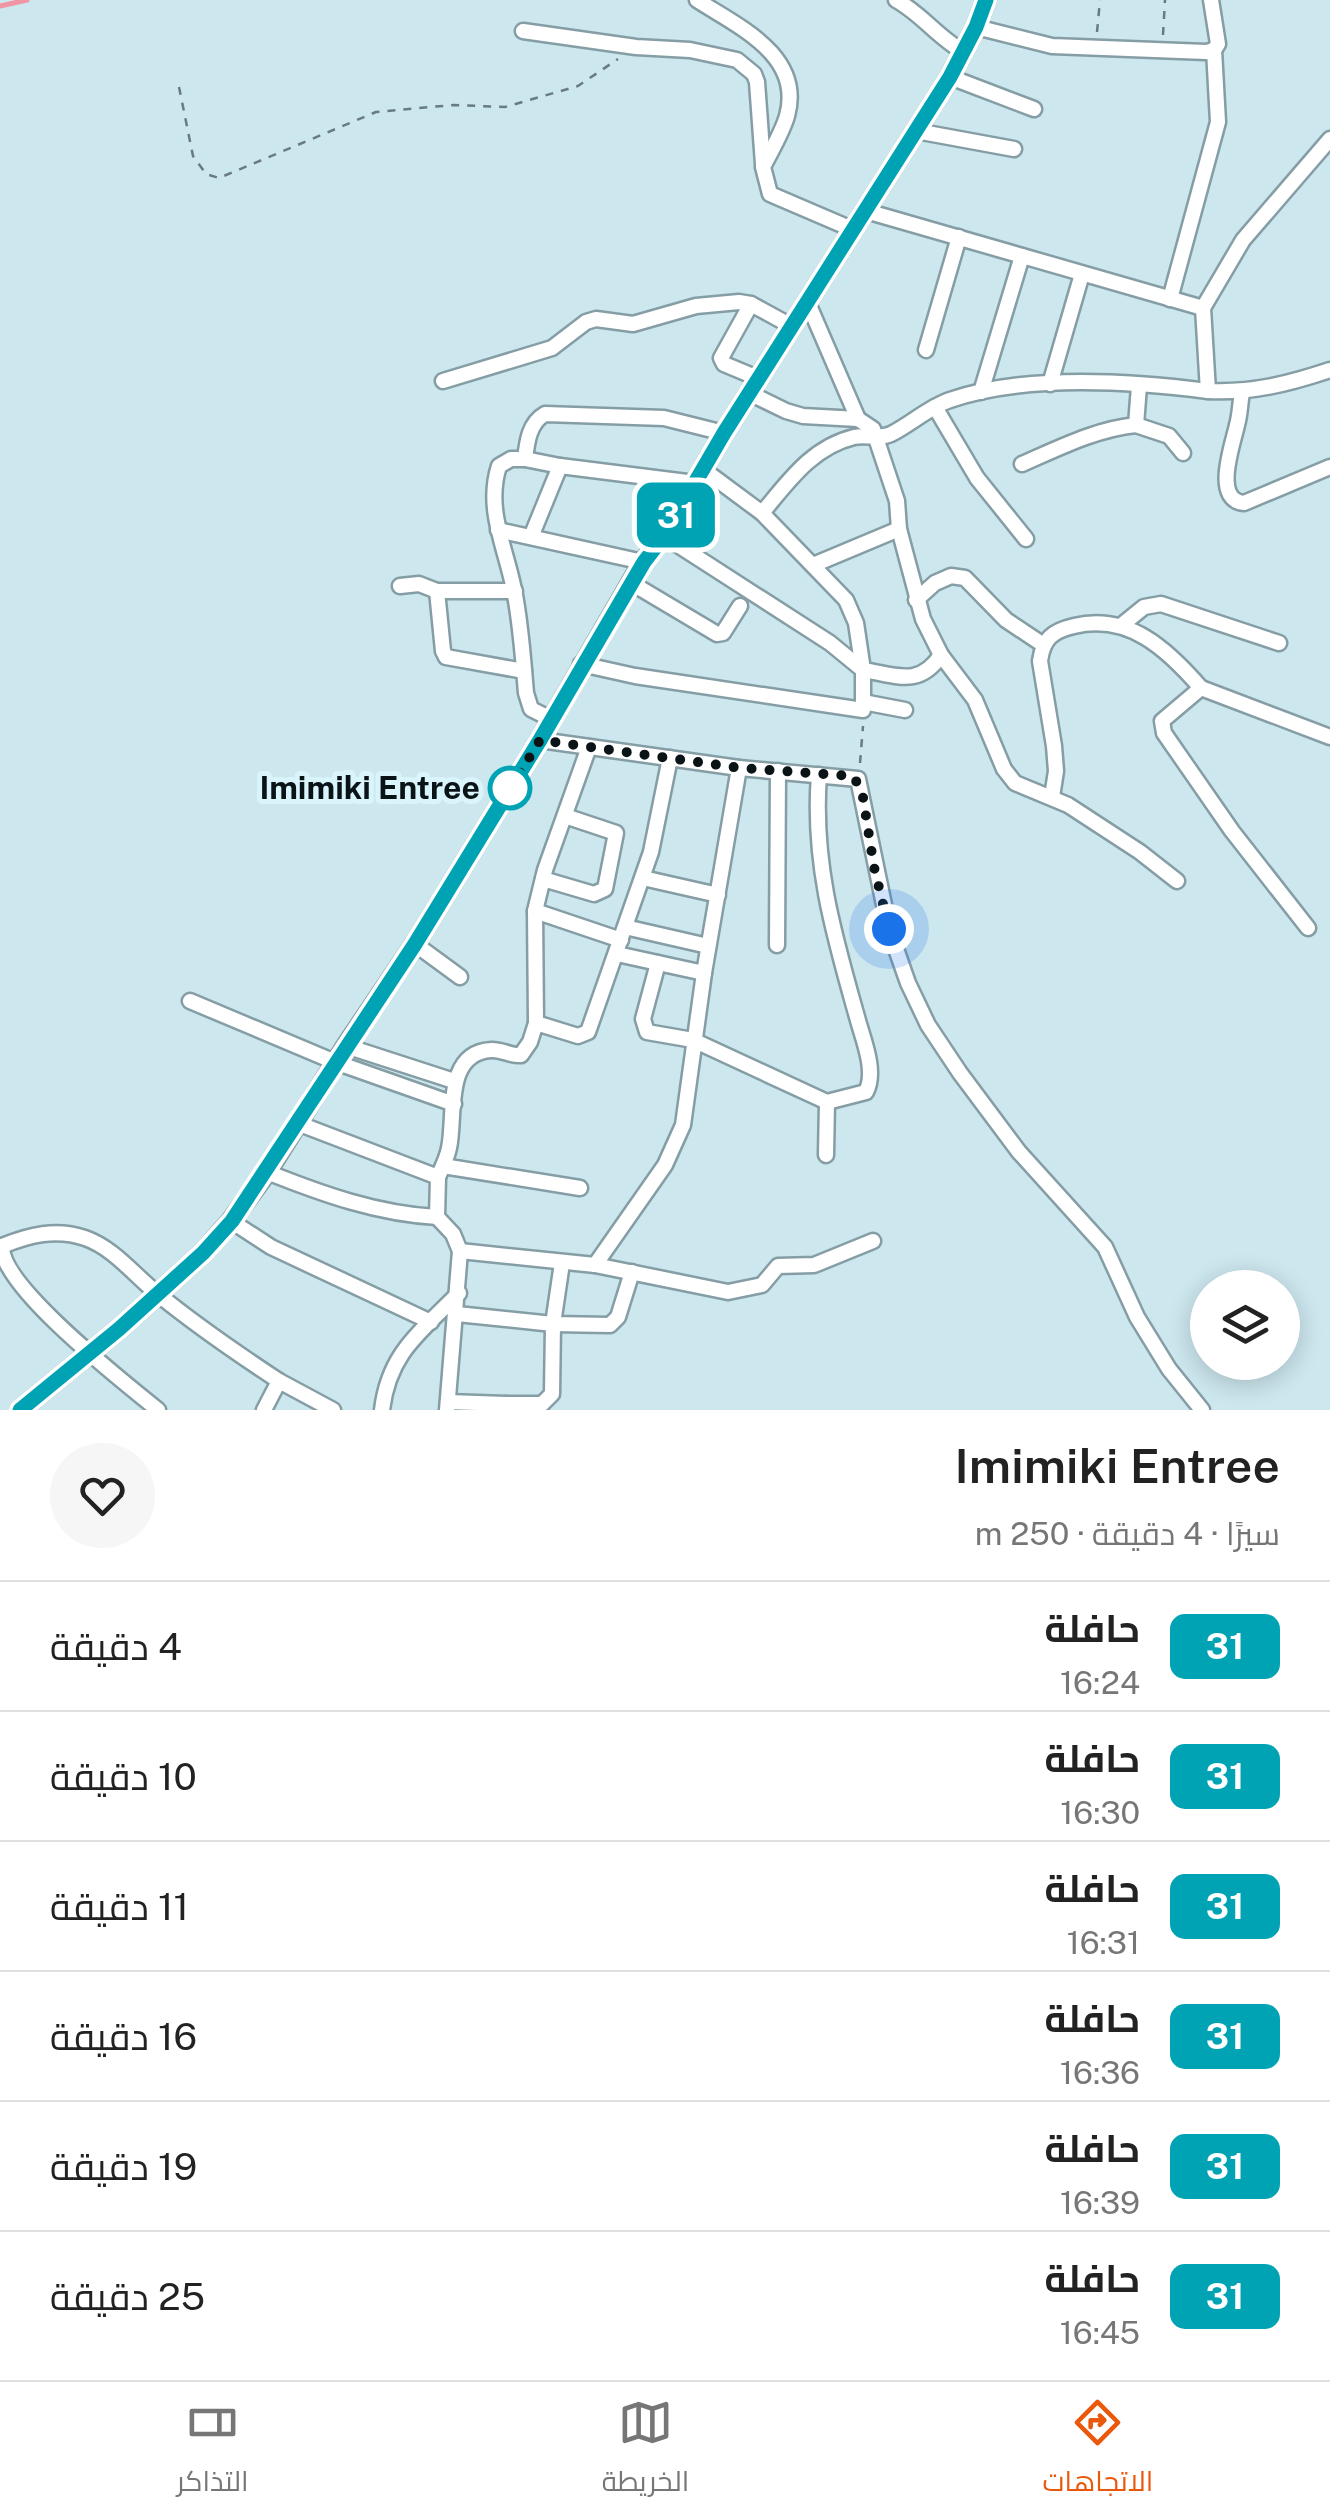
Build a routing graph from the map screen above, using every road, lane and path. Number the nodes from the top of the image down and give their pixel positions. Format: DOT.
graph roads {
  1 [pos="696,0"];
  2 [pos="896,0"];
  3 [pos="986,0"];
  4 [pos="1100,0"];
  5 [pos="1166,0"];
  6 [pos="1211,0"];
  7 [pos="976,27"];
  8 [pos="523,31"];
  9 [pos="636,47"];
  10 [pos="1096,49"];
  11 [pos="1214,50"];
  12 [pos="964,52"];
  13 [pos="1162,52"];
  14 [pos="950,77"];
  15 [pos="179,87"];
  16 [pos="1034,108"];
  17 [pos="916,131"];
  18 [pos="1329,141"];
  19 [pos="1014,149"];
  20 [pos="763,167"];
  21 [pos="866,211"];
  22 [pos="854,230"];
  23 [pos="959,238"];
  24 [pos="1022,256"];
  25 [pos="1082,274"];
  26 [pos="1170,299"];
  27 [pos="808,302"];
  28 [pos="751,304"];
  29 [pos="1203,308"];
  30 [pos="793,327"];
  31 [pos="926,350"];
  32 [pos="1330,370"];
  33 [pos="442,381"];
  34 [pos="1050,384"];
  35 [pos="756,386"];
  36 [pos="1139,386"];
  37 [pos="981,392"];
  38 [pos="1208,392"];
  39 [pos="1242,393"];
  40 [pos="934,408"];
  41 [pos="858,419"];
  42 [pos="1136,425"];
  43 [pos="724,433"];
  44 [pos="876,438"];
  45 [pos="1183,453"];
  46 [pos="524,458"];
  47 [pos="1022,464"];
  48 [pos="560,466"];
  49 [pos="1330,467"];
  50 [pos="699,476"];
  51 [pos="762,514"];
  52 [pos="899,529"];
  53 [pos="498,530"];
  54 [pos="664,536"];
  55 [pos="531,538"];
  56 [pos="1026,539"];
  57 [pos="644,562"];
  58 [pos="813,565"];
  59 [pos="633,584"];
  60 [pos="400,586"];
  61 [pos="437,591"];
  62 [pos="514,591"];
  63 [pos="916,600"];
  64 [pos="740,606"];
  65 [pos="1123,624"];
  66 [pos="1279,643"];
  67 [pos="1042,644"];
  68 [pos="941,656"];
  69 [pos="582,664"];
  70 [pos="524,670"];
  71 [pos="863,670"];
  72 [pos="1201,688"];
  73 [pos="863,706"];
  74 [pos="904,710"];
  75 [pos="551,719"];
  76 [pos="1330,737"];
  77 [pos="540,740"];
  78 [pos="588,748"];
  79 [pos="670,758"];
  80 [pos="740,768"];
  81 [pos="778,771"];
  82 [pos="818,774"];
  83 [pos="858,779"];
  84 [pos="1052,797"];
  85 [pos="565,816"];
  86 [pos="544,878"];
  87 [pos="643,878"];
  88 [pos="1177,881"];
  89 [pos="718,895"];
  90 [pos="535,911"];
  91 [pos="1308,928"];
  92 [pos="621,940"];
  93 [pos="415,944"];
  94 [pos="777,945"];
  95 [pos="708,946"];
  96 [pos="658,963"];
  97 [pos="704,973"];
  98 [pos="460,977"];
  99 [pos="190,1001"];
  100 [pos="536,1023"];
  101 [pos="693,1040"];
  102 [pos="340,1054"];
  103 [pos="454,1081"];
  104 [pos="827,1102"];
  105 [pos="454,1104"];
  106 [pos="297,1123"];
  107 [pos="826,1155"];
  108 [pos="267,1172"];
  109 [pos="440,1172"];
  110 [pos="580,1188"];
  111 [pos="437,1217"];
  112 [pos="232,1221"];
  113 [pos="873,1241"];
  114 [pos="460,1251"];
  115 [pos="562,1264"];
  116 [pos="595,1265"];
  117 [pos="632,1272"];
  118 [pos="459,1292"];
  119 [pos="158,1294"];
  120 [pos="457,1314"];
  121 [pos="431,1322"];
  122 [pos="553,1324"];
  123 [pos="89,1352"];
  124 [pos="280,1381"];
  125 [pos="448,1406"];
  126 [pos="506,1407"];
  127 [pos="20,1410"];
  128 [pos="158,1410"];
  129 [pos="264,1410"];
  130 [pos="333,1410"];
  131 [pos="382,1410"];
  132 [pos="1202,1410"];
  1 -- 20 [label="street"];
  2 -- 12 [label="street"];
  3 -- 7 [label="street"];
  4 -- 10 [label="path"];
  5 -- 13 [label="path"];
  6 -- 11 [label="street"];
  7 -- 10 [label="street"];
  7 -- 12 [label="street"];
  8 -- 9 [label="street"];
  9 -- 15 [label="path"];
  9 -- 20 [label="street"];
  10 -- 13 [label="street"];
  11 -- 13 [label="street"];
  11 -- 26 [label="street"];
  12 -- 14 [label="street"];
  14 -- 16 [label="street"];
  14 -- 17 [label="street"];
  17 -- 19 [label="street"];
  17 -- 21 [label="street"];
  18 -- 29 [label="street"];
  20 -- 22 [label="street"];
  21 -- 22 [label="street"];
  21 -- 23 [label="street"];
  22 -- 27 [label="street"];
  23 -- 24 [label="street"];
  23 -- 31 [label="street"];
  24 -- 25 [label="street"];
  24 -- 37 [label="street"];
  25 -- 26 [label="street"];
  25 -- 34 [label="street"];
  26 -- 29 [label="street"];
  27 -- 30 [label="street"];
  27 -- 41 [label="street"];
  28 -- 30 [label="street"];
  28 -- 33 [label="street"];
  28 -- 35 [label="street"];
  29 -- 38 [label="street"];
  30 -- 35 [label="street"];
  32 -- 39 [label="street"];
  34 -- 36 [label="street"];
  34 -- 37 [label="street"];
  35 -- 41 [label="street"];
  35 -- 43 [label="street"];
  36 -- 38 [label="street"];
  36 -- 42 [label="street"];
  37 -- 40 [label="street"];
  38 -- 39 [label="street"];
  39 -- 49 [label="street"];
  40 -- 44 [label="street"];
  40 -- 56 [label="street"];
  41 -- 44 [label="street"];
  42 -- 45 [label="street"];
  42 -- 47 [label="street"];
  43 -- 46 [label="street"];
  43 -- 50 [label="street"];
  44 -- 51 [label="street"];
  44 -- 52 [label="street"];
  46 -- 48 [label="street"];
  46 -- 53 [label="street"];
  48 -- 50 [label="street"];
  48 -- 55 [label="street"];
  50 -- 51 [label="street"];
  50 -- 54 [label="street"];
  51 -- 58 [label="street"];
  52 -- 58 [label="street"];
  52 -- 63 [label="street"];
  53 -- 55 [label="street"];
  53 -- 62 [label="street"];
  54 -- 57 [label="street"];
  54 -- 71 [label="street"];
  55 -- 57 [label="street"];
  57 -- 59 [label="street"];
  58 -- 71 [label="street"];
  59 -- 64 [label="street"];
  59 -- 69 [label="street"];
  60 -- 61 [label="street"];
  61 -- 62 [label="street"];
  61 -- 70 [label="street"];
  62 -- 70 [label="street"];
  63 -- 67 [label="street"];
  63 -- 68 [label="street"];
  65 -- 66 [label="street"];
  65 -- 67 [label="street"];
  65 -- 72 [label="street"];
  67 -- 84 [label="street"];
  68 -- 71 [label="street"];
  68 -- 84 [label="street"];
  69 -- 73 [label="street"];
  69 -- 75 [label="street"];
  70 -- 75 [label="street"];
  71 -- 73 [label="street"];
  72 -- 76 [label="street"];
  72 -- 91 [label="street"];
  73 -- 74 [label="street"];
  73 -- 83 [label="path"];
  75 -- 77 [label="street"];
  77 -- 78 [label="street"];
  77 -- 93 [label="street"];
  78 -- 79 [label="street"];
  78 -- 85 [label="street"];
  79 -- 80 [label="street"];
  79 -- 87 [label="street"];
  80 -- 81 [label="street"];
  80 -- 89 [label="street"];
  81 -- 82 [label="street"];
  81 -- 94 [label="street"];
  82 -- 83 [label="street"];
  82 -- 104 [label="street"];
  83 -- 132 [label="street"];
  84 -- 88 [label="street"];
  85 -- 86 [label="street"];
  85 -- 86 [label="street"];
  86 -- 90 [label="street"];
  87 -- 89 [label="street"];
  87 -- 92 [label="street"];
  89 -- 95 [label="street"];
  90 -- 92 [label="street"];
  90 -- 100 [label="street"];
  92 -- 95 [label="street"];
  92 -- 96 [label="street"];
  92 -- 100 [label="street"];
  93 -- 98 [label="street"];
  93 -- 102 [label="street"];
  95 -- 97 [label="street"];
  96 -- 97 [label="street"];
  96 -- 101 [label="street"];
  97 -- 101 [label="street"];
  99 -- 102 [label="street"];
  100 -- 103 [label="street"];
  101 -- 104 [label="street"];
  101 -- 116 [label="street"];
  102 -- 103 [label="street"];
  102 -- 105 [label="street"];
  102 -- 106 [label="street"];
  103 -- 105 [label="street"];
  104 -- 107 [label="street"];
  105 -- 109 [label="street"];
  106 -- 108 [label="street"];
  106 -- 109 [label="street"];
  108 -- 111 [label="street"];
  108 -- 112 [label="street"];
  109 -- 110 [label="street"];
  109 -- 111 [label="street"];
  111 -- 114 [label="street"];
  112 -- 119 [label="street"];
  112 -- 121 [label="street"];
  113 -- 117 [label="street"];
  114 -- 115 [label="street"];
  114 -- 118 [label="street"];
  115 -- 116 [label="street"];
  115 -- 122 [label="street"];
  116 -- 117 [label="street"];
  117 -- 122 [label="street"];
  118 -- 120 [label="street"];
  118 -- 121 [label="street"];
  119 -- 123 [label="street"];
  119 -- 123 [label="street"];
  119 -- 124 [label="street"];
  120 -- 122 [label="street"];
  120 -- 125 [label="street"];
  121 -- 131 [label="street"];
  122 -- 126 [label="street"];
  123 -- 127 [label="street"];
  123 -- 128 [label="street"];
  124 -- 129 [label="street"];
  124 -- 130 [label="street"];
  125 -- 126 [label="street"];
}
